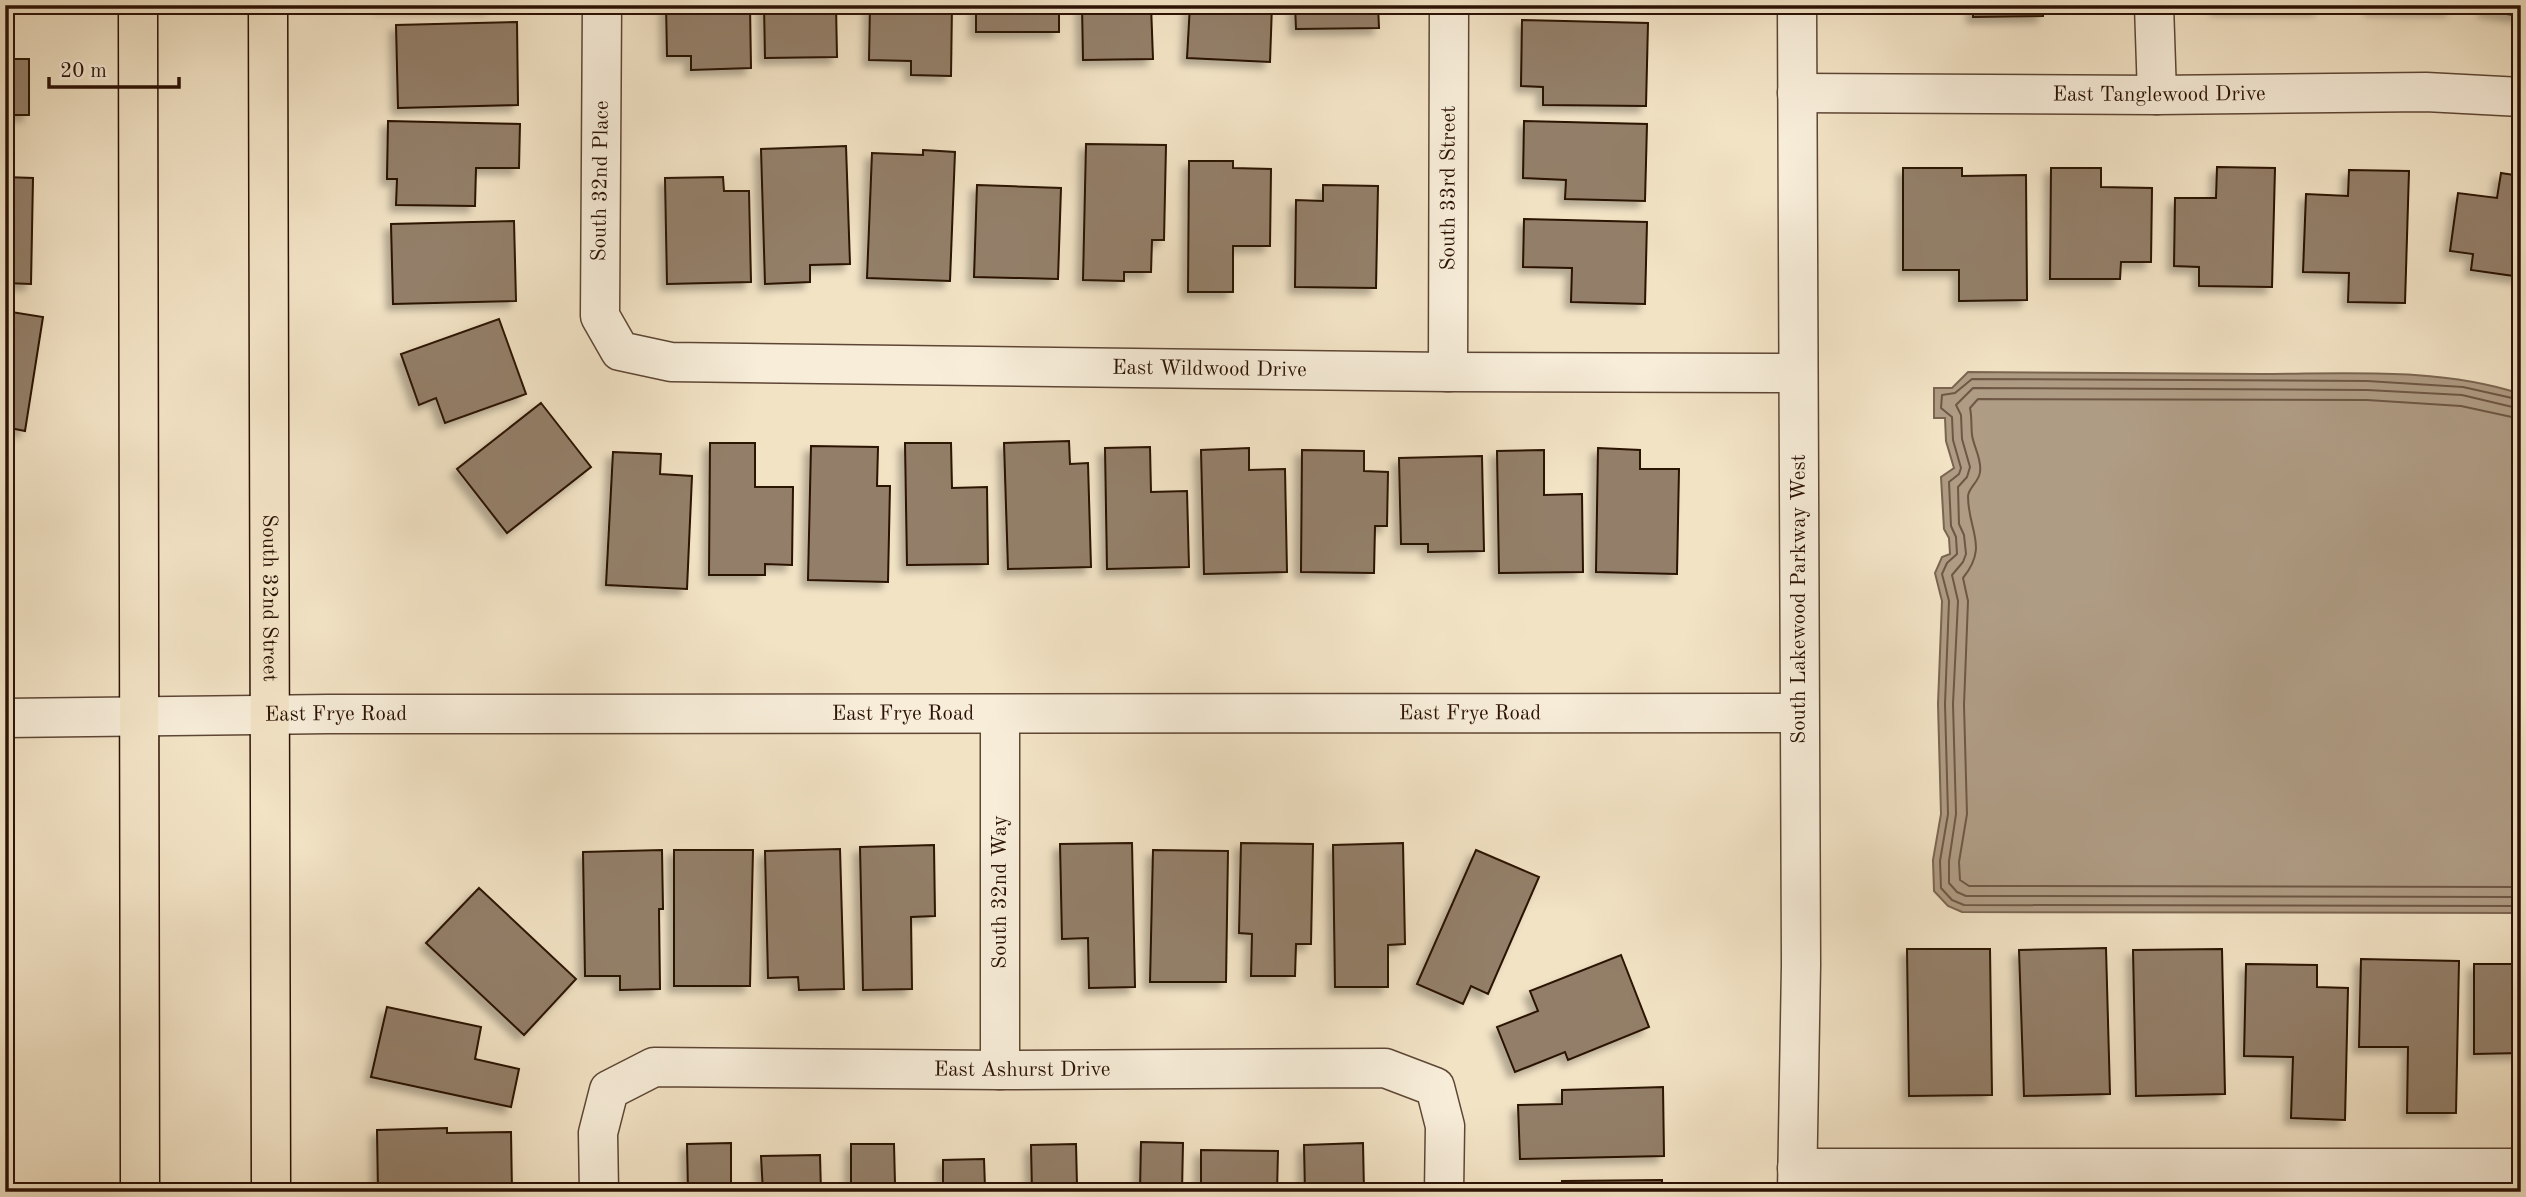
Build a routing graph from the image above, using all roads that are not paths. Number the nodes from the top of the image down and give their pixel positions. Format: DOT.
graph roads {
  1 [pos="138,5"];
  2 [pos="268,5"];
  3 [pos="603,5"];
  4 [pos="1448,5"];
  5 [pos="1797,5"];
  6 [pos="2154,5"];
  7 [pos="1797,93"];
  8 [pos="2157,95"];
  9 [pos="2521,97"];
  10 [pos="620,351"];
  11 [pos="1448,372"];
  12 [pos="1797,373"];
  13 [pos="1799,713"];
  14 [pos="271,714"];
  15 [pos="1000,714"];
  16 [pos="140,716"];
  17 [pos="5,718"];
  18 [pos="1000,1070"];
  19 [pos="2521,1168"];
  20 [pos="1797,1180"];
  21 [pos="140,1192"];
  22 [pos="271,1192"];
  23 [pos="599,1192"];
  24 [pos="1444,1192"];
  1 -- 16 [label="main road"];
  2 -- 14 [label="main road, South 32nd Street"];
  3 -- 10 [label="street, South 32nd Place"];
  4 -- 11 [label="street, South 33rd Street"];
  5 -- 7 [label="street, South Lakewood Parkway West"];
  6 -- 8 [label="street"];
  7 -- 8 [label="street, East Tanglewood Drive"];
  7 -- 12 [label="street, South Lakewood Parkway West"];
  8 -- 9 [label="street, East Tanglewood Drive"];
  10 -- 11 [label="street, East Wildwood Drive"];
  11 -- 12 [label="street, East Wildwood Drive"];
  12 -- 13 [label="street, South Lakewood Parkway West"];
  13 -- 15 [label="street, East Frye Road"];
  13 -- 20 [label="street, South Lakewood Parkway West"];
  14 -- 15 [label="street, East Frye Road"];
  14 -- 16 [label="street, East Frye Road"];
  14 -- 22 [label="main road, South 32nd Street"];
  15 -- 18 [label="street, South 32nd Way"];
  16 -- 17 [label="street, East Frye Road"];
  16 -- 21 [label="main road"];
  18 -- 23 [label="street, East Ashurst Drive"];
  18 -- 24 [label="street, East Ashurst Drive"];
  19 -- 20 [label="street"];
}
